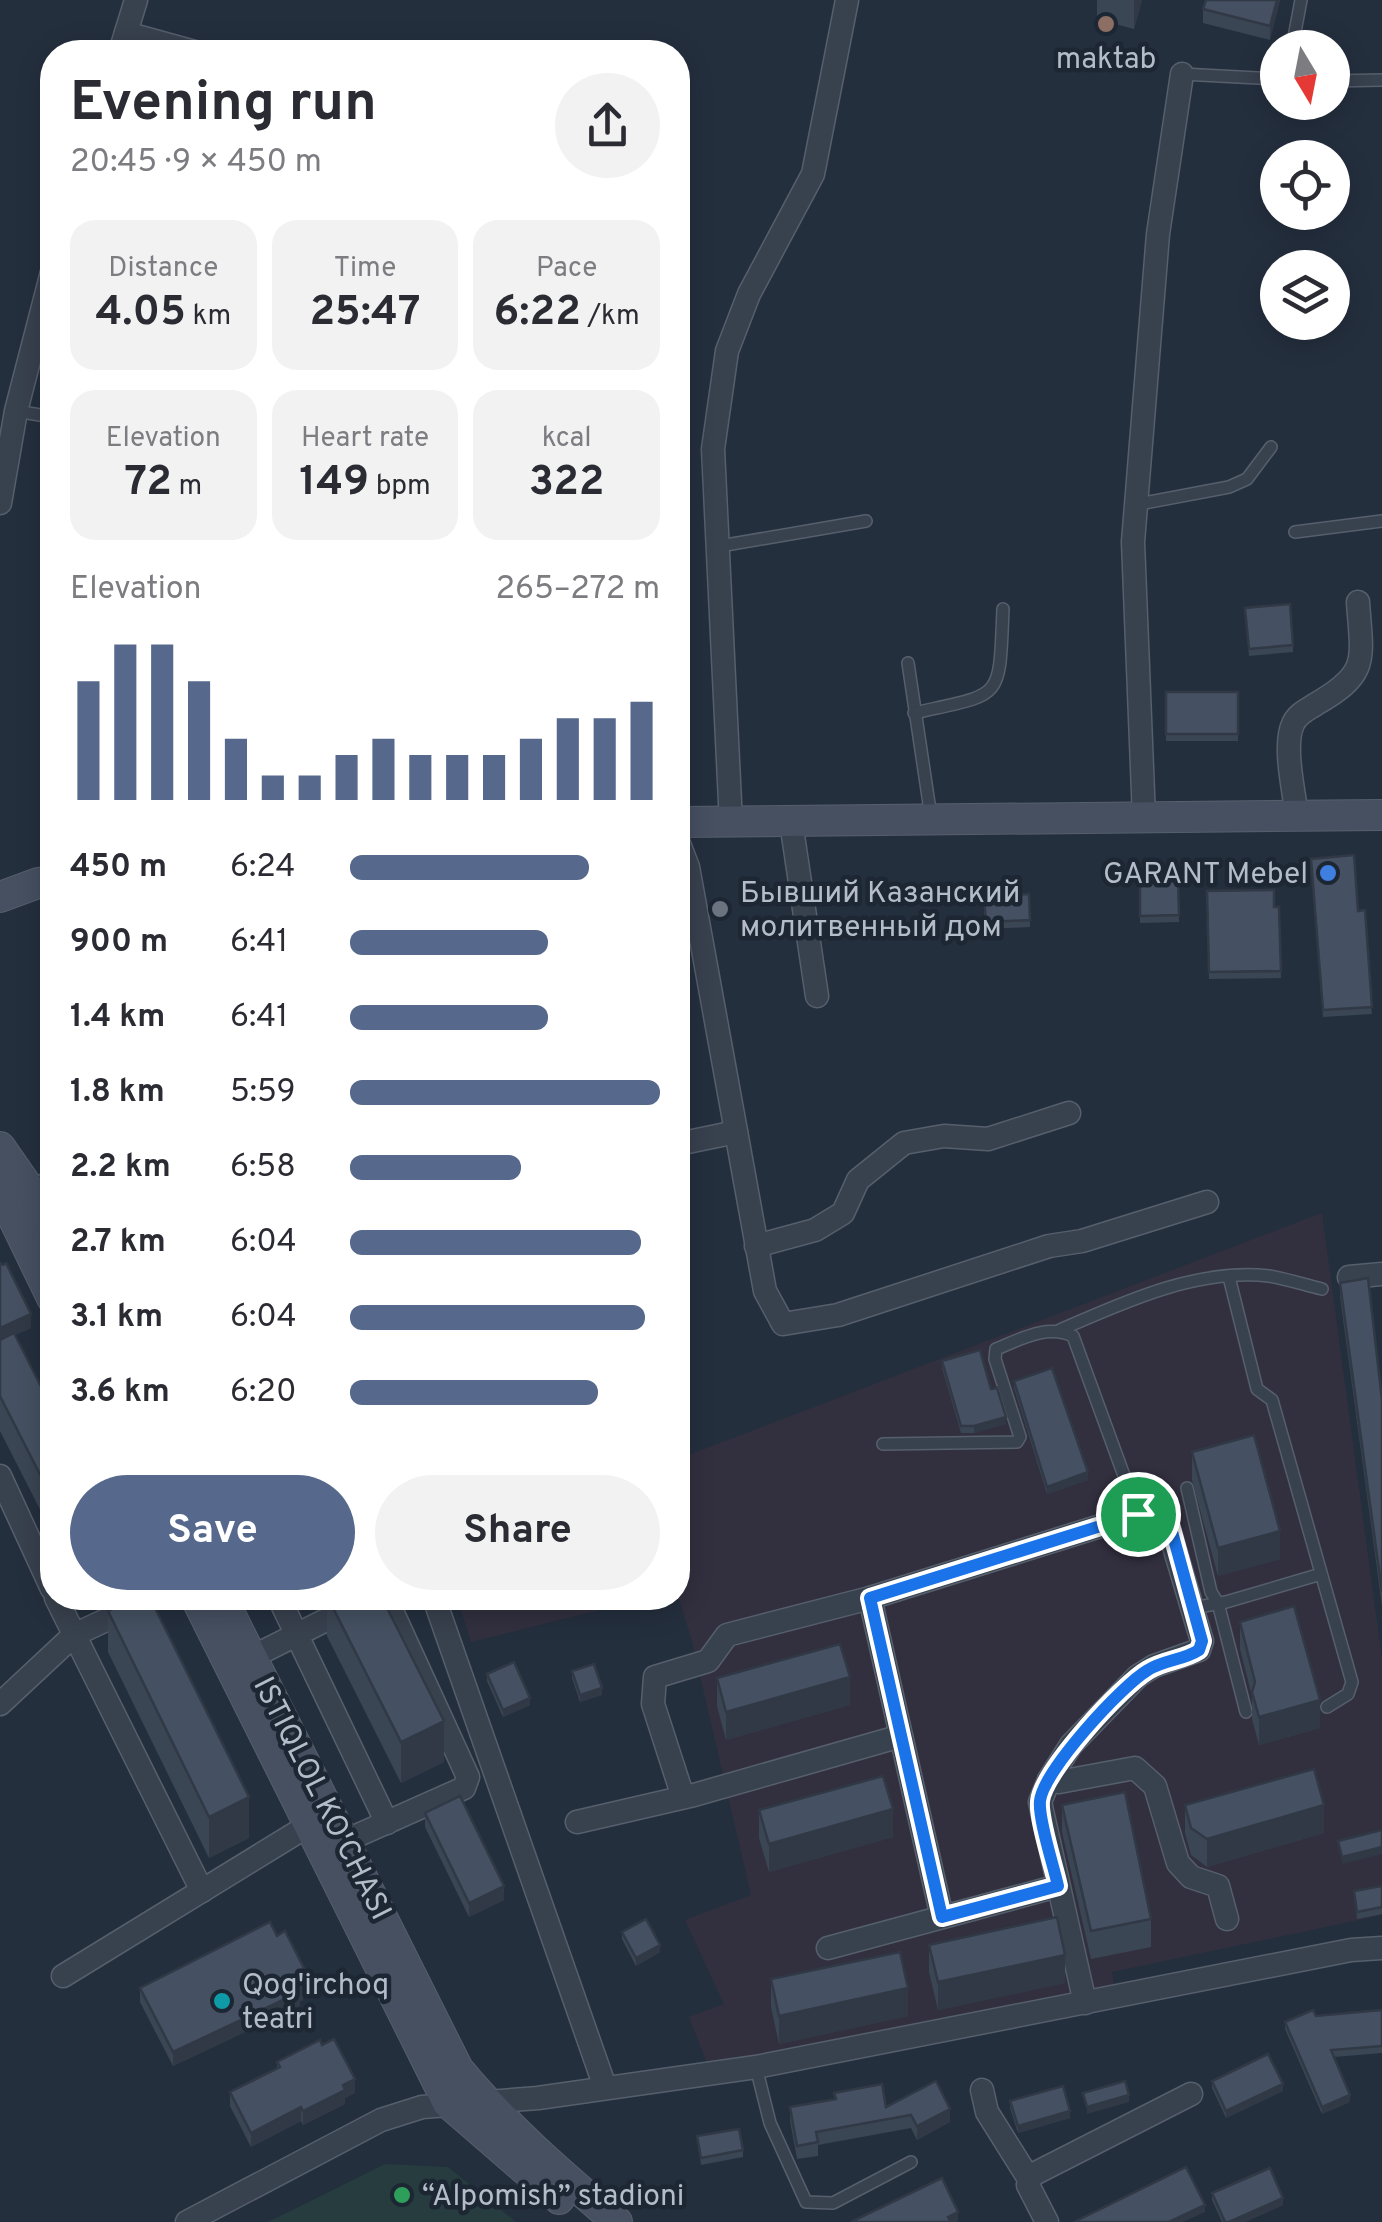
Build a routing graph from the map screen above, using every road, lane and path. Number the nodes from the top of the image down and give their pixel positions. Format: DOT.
graph roads {
  1 [pos="136,0"];
  2 [pos="847,0"];
  3 [pos="1301,0"];
  4 [pos="1295,30"];
  5 [pos="124,40"];
  6 [pos="1182,74"];
  7 [pos="1260,77"];
  8 [pos="1382,80"];
  9 [pos="1350,81"];
  10 [pos="40,318"];
  11 [pos="16,410"];
  12 [pos="40,414"];
  13 [pos="1271,447"];
  14 [pos="0,503"];
  15 [pos="1138,504"];
  16 [pos="866,521"];
  17 [pos="1382,521"];
  18 [pos="1295,532"];
  19 [pos="720,546"];
  20 [pos="1358,602"];
  21 [pos="1003,609"];
  22 [pos="908,664"];
  23 [pos="914,712"];
  24 [pos="1382,815"];
  25 [pos="1297,816"];
  26 [pos="1144,818"];
  27 [pos="931,820"];
  28 [pos="690,822"];
  29 [pos="791,822"];
  30 [pos="730,823"];
  31 [pos="690,878"];
  32 [pos="40,883"];
  33 [pos="0,897"];
  34 [pos="818,996"];
  35 [pos="1069,1114"];
  36 [pos="736,1132"];
  37 [pos="690,1142"];
  38 [pos="0,1147"];
  39 [pos="22,1189"];
  40 [pos="1207,1202"];
  41 [pos="40,1218"];
  42 [pos="756,1246"];
  43 [pos="40,1254"];
  44 [pos="1382,1274"];
  45 [pos="1229,1276"];
  46 [pos="1349,1278"];
  47 [pos="1322,1289"];
  48 [pos="1060,1330"];
  49 [pos="883,1444"];
  50 [pos="0,1476"];
  51 [pos="1187,1488"];
  52 [pos="1138,1514"];
  53 [pos="40,1563"];
  54 [pos="1321,1574"];
  55 [pos="870,1598"];
  56 [pos="1218,1603"];
  57 [pos="1193,1608"];
  58 [pos="62,1610"];
  59 [pos="127,1610"];
  60 [pos="202,1610"];
  61 [pos="228,1610"];
  62 [pos="284,1610"];
  63 [pos="346,1610"];
  64 [pos="391,1610"];
  65 [pos="438,1610"];
  66 [pos="297,1634"];
  67 [pos="74,1636"];
  68 [pos="252,1658"];
  69 [pos="0,1704"];
  70 [pos="1327,1707"];
  71 [pos="1246,1712"];
  72 [pos="901,1736"];
  73 [pos="1048,1780"];
  74 [pos="683,1797"];
  75 [pos="387,1822"];
  76 [pos="577,1822"];
  77 [pos="309,1825"];
  78 [pos="345,1841"];
  79 [pos="1058,1886"];
  80 [pos="202,1891"];
  81 [pos="942,1917"];
  82 [pos="1227,1919"];
  83 [pos="828,1948"];
  84 [pos="1382,1948"];
  85 [pos="63,1976"];
  86 [pos="1085,2004"];
  87 [pos="756,2067"];
  88 [pos="604,2087"];
  89 [pos="982,2090"];
  90 [pos="1191,2094"];
  91 [pos="485,2101"];
  92 [pos="448,2102"];
  93 [pos="912,2162"];
  94 [pos="1029,2179"];
  95 [pos="188,2222"];
  96 [pos="586,2222"];
  97 [pos="617,2222"];
  98 [pos="1046,2222"];
  1 -- 5 [label="street"];
  2 -- 19 [label="street"];
  3 -- 4 [label="lane"];
  6 -- 7 [label="lane"];
  6 -- 15 [label="street"];
  8 -- 9 [label="lane"];
  10 -- 11 [label="street"];
  11 -- 12 [label="lane"];
  11 -- 14 [label="street"];
  13 -- 15 [label="lane"];
  15 -- 26 [label="street"];
  16 -- 19 [label="lane"];
  17 -- 18 [label="lane"];
  19 -- 30 [label="street"];
  20 -- 25 [label="street"];
  21 -- 23 [label="lane"];
  22 -- 23 [label="lane"];
  23 -- 27 [label="lane"];
  24 -- 25 [label="main road"];
  25 -- 26 [label="main road"];
  26 -- 27 [label="main road"];
  27 -- 29 [label="main road"];
  28 -- 30 [label="main road"];
  29 -- 30 [label="main road"];
  29 -- 34 [label="street"];
  31 -- 36 [label="street"];
  32 -- 33 [label="main road"];
  35 -- 42 [label="street"];
  36 -- 37 [label="street"];
  36 -- 42 [label="street"];
  38 -- 39 [label="main road"];
  39 -- 41 [label="main road"];
  39 -- 43 [label="main road"];
  40 -- 42 [label="street"];
  44 -- 46 [label="street"];
  45 -- 47 [label="lane"];
  45 -- 48 [label="lane"];
  45 -- 54 [label="lane"];
  48 -- 49 [label="lane"];
  48 -- 52 [label="lane"];
  50 -- 53 [label="street"];
  51 -- 56 [label="lane"];
  52 -- 55 [label="street"];
  52 -- 57 [label="street"];
  54 -- 56 [label="lane"];
  54 -- 70 [label="lane"];
  55 -- 72 [label="street"];
  55 -- 74 [label="street"];
  56 -- 57 [label="lane"];
  56 -- 71 [label="lane"];
  57 -- 73 [label="street"];
  58 -- 67 [label="street"];
  59 -- 67 [label="street"];
  60 -- 77 [label="main road, ISTIQLOL KO'CHASI"];
  61 -- 68 [label="main road, ISTIQLOL KO'CHASI"];
  62 -- 66 [label="street"];
  63 -- 66 [label="street"];
  64 -- 75 [label="street"];
  65 -- 88 [label="street"];
  66 -- 68 [label="street"];
  66 -- 75 [label="street"];
  67 -- 69 [label="street"];
  67 -- 80 [label="street"];
  68 -- 78 [label="main road, ISTIQLOL KO'CHASI"];
  72 -- 74 [label="street"];
  72 -- 81 [label="street"];
  73 -- 79 [label="street"];
  73 -- 82 [label="street"];
  74 -- 76 [label="street"];
  75 -- 78 [label="street"];
  77 -- 80 [label="street"];
  77 -- 92 [label="main road, ISTIQLOL KO'CHASI"];
  78 -- 91 [label="main road, ISTIQLOL KO'CHASI"];
  79 -- 81 [label="street"];
  79 -- 86 [label="street"];
  80 -- 85 [label="street"];
  81 -- 83 [label="street"];
  84 -- 86 [label="street"];
  86 -- 87 [label="street"];
  87 -- 88 [label="street"];
  87 -- 93 [label="lane"];
  88 -- 91 [label="street"];
  89 -- 94 [label="street"];
  90 -- 94 [label="street"];
  91 -- 92 [label="street"];
  91 -- 97 [label="main road, ISTIQLOL KO'CHASI"];
  92 -- 95 [label="street"];
  92 -- 96 [label="main road, ISTIQLOL KO'CHASI"];
  94 -- 98 [label="street"];
}
